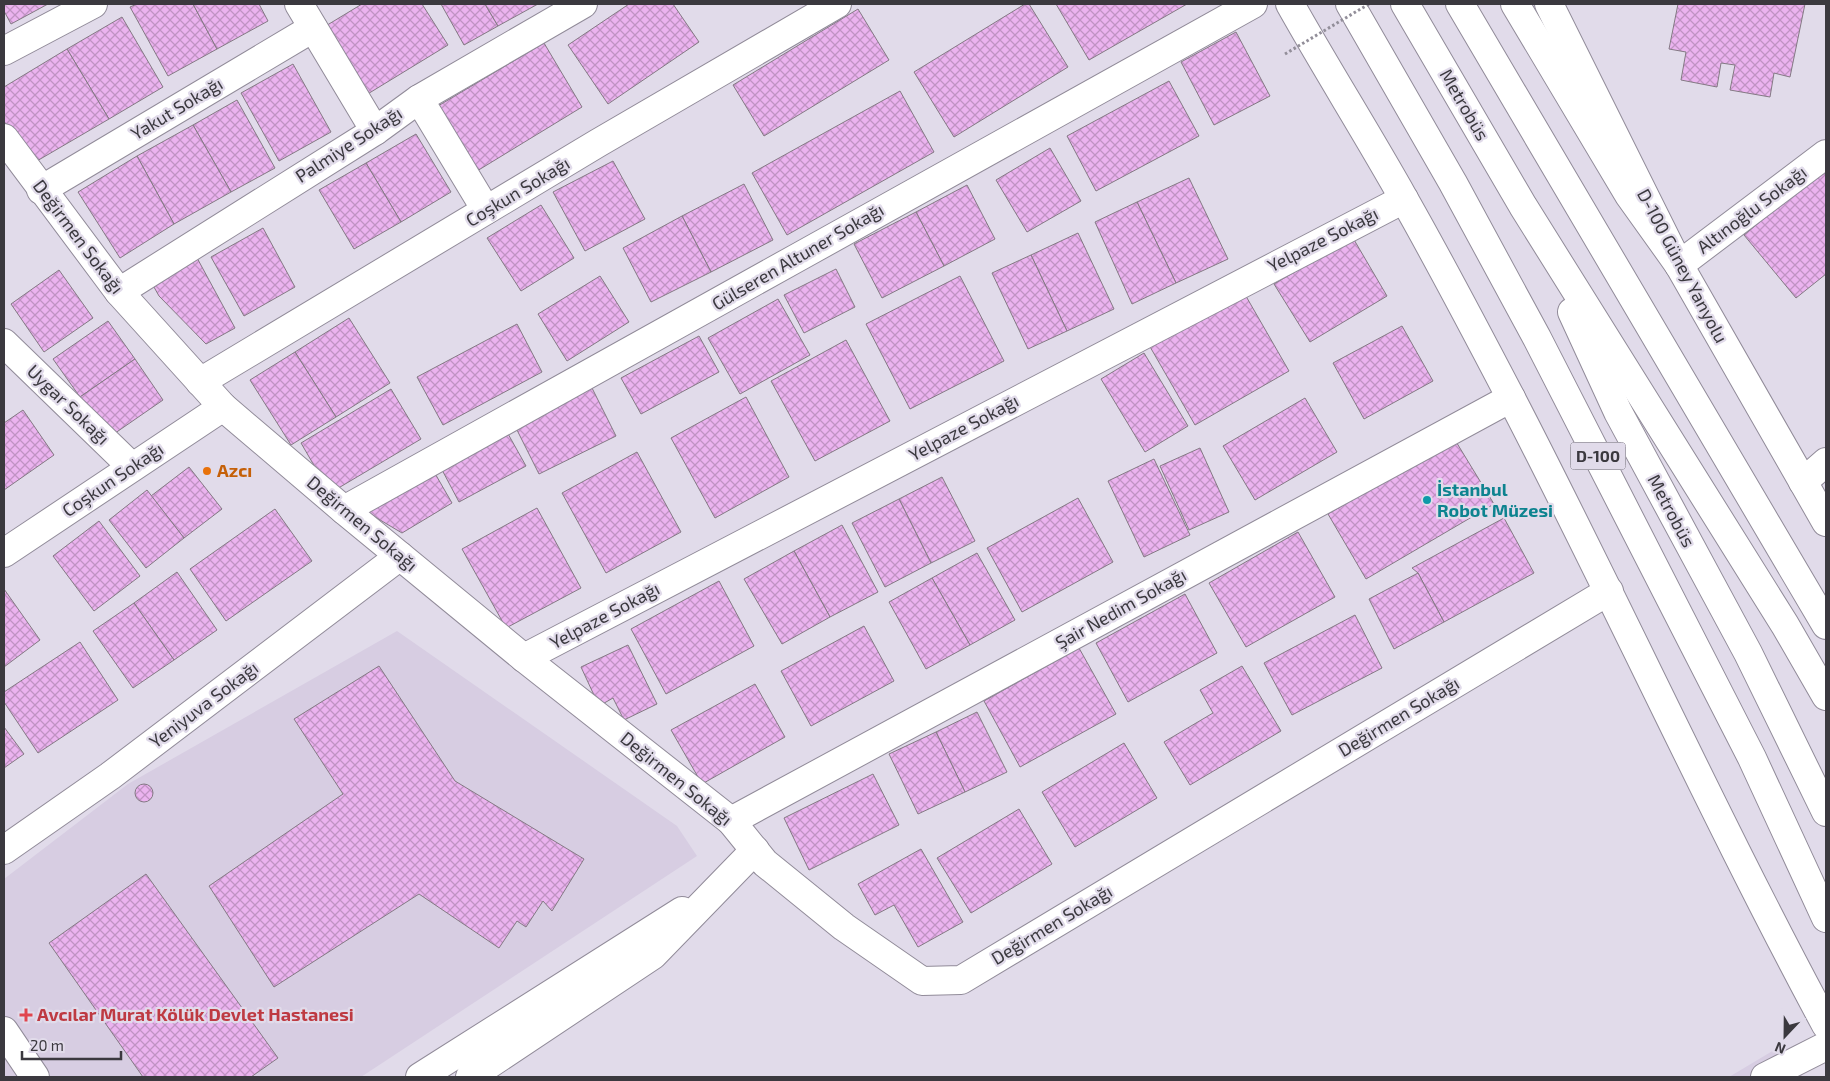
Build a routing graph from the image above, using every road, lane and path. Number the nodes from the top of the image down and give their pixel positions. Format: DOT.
graph roads {
  1 [pos="93,4"];
  2 [pos="299,4"];
  3 [pos="583,4"];
  4 [pos="837,4"];
  5 [pos="1253,4"];
  6 [pos="1290,4"];
  7 [pos="1350,4"];
  8 [pos="1369,4"];
  9 [pos="1405,4"];
  10 [pos="1460,4"];
  11 [pos="1514,4"];
  12 [pos="1549,4"];
  13 [pos="313,28"];
  14 [pos="4,51"];
  15 [pos="1285,54"];
  16 [pos="419,99"];
  17 [pos="375,131"];
  18 [pos="4,138"];
  19 [pos="1826,154"];
  20 [pos="41,190"];
  21 [pos="1404,199"];
  22 [pos="1523,206"];
  23 [pos="486,210"];
  24 [pos="1679,265"];
  25 [pos="119,292"];
  26 [pos="4,343"];
  27 [pos="200,382"];
  28 [pos="1511,398"];
  29 [pos="223,407"];
  30 [pos="1826,462"];
  31 [pos="132,467"];
  32 [pos="1803,482"];
  33 [pos="344,510"];
  34 [pos="1826,522"];
  35 [pos="4,552"];
  36 [pos="400,556"];
  37 [pos="1609,591"];
  38 [pos="1826,625"];
  39 [pos="524,658"];
  40 [pos="1826,696"];
  41 [pos="1826,812"];
  42 [pos="731,821"];
  43 [pos="4,850"];
  44 [pos="755,850"];
  45 [pos="719,887"];
  46 [pos="1826,918"];
  47 [pos="1826,1025"];
  48 [pos="4,1032"];
  49 [pos="1826,1046"];
  50 [pos="4,1052"];
  51 [pos="21,1077"];
  52 [pos="35,1077"];
  53 [pos="420,1077"];
  54 [pos="470,1077"];
  55 [pos="1765,1077"];
  1 -- 14 [label="main road"];
  2 -- 13 [label="main road"];
  3 -- 16 [label="main road, Palmiye Sokağı"];
  4 -- 23 [label="main road, Coşkun Sokağı"];
  5 -- 33 [label="main road, Gülseren Altuner Sokağı"];
  6 -- 21 [label="main road"];
  7 -- 46 [label="main road, D-100"];
  8 -- 15 [label="path, bridge"];
  9 -- 22 [label="main road, Metrobüs"];
  10 -- 38 [label="main road"];
  11 -- 24 [label="main road"];
  12 -- 24 [label="main road, D-100 Güney Yanyolu"];
  13 -- 17 [label="main road"];
  13 -- 20 [label="main road, Yakut Sokağı"];
  16 -- 17 [label="main road, Palmiye Sokağı"];
  16 -- 23 [label="main road"];
  17 -- 25 [label="main road, Palmiye Sokağı"];
  18 -- 20 [label="main road, Değirmen Sokağı"];
  19 -- 24 [label="main road, Altınoğlu Sokağı"];
  20 -- 25 [label="main road, Değirmen Sokağı"];
  21 -- 28 [label="main road"];
  21 -- 39 [label="main road, Yelpaze Sokağı"];
  22 -- 40 [label="main road, Metrobüs"];
  22 -- 41 [label="main road, Metrobüs"];
  23 -- 27 [label="main road, Coşkun Sokağı"];
  24 -- 32 [label="main road, D-100 Güney Yanyolu"];
  25 -- 27 [label="main road, Değirmen Sokağı"];
  26 -- 31 [label="main road, Uygar Sokağı"];
  27 -- 29 [label="main road, Değirmen Sokağı"];
  28 -- 37 [label="main road"];
  28 -- 42 [label="main road, Şair Nedim Sokağı"];
  29 -- 31 [label="main road, Coşkun Sokağı"];
  29 -- 33 [label="main road, Değirmen Sokağı"];
  30 -- 32 [label="main road"];
  31 -- 35 [label="main road, Coşkun Sokağı"];
  32 -- 34 [label="main road, D-100 Güney Yanyolu"];
  33 -- 36 [label="main road, Değirmen Sokağı"];
  36 -- 39 [label="main road, Değirmen Sokağı"];
  36 -- 43 [label="main road, Yeniyuva Sokağı"];
  37 -- 44 [label="main road, Değirmen Sokağı"];
  37 -- 47 [label="main road"];
  39 -- 42 [label="main road, Değirmen Sokağı"];
  42 -- 44 [label="main road, Değirmen Sokağı"];
  44 -- 45 [label="main road"];
  45 -- 53 [label="main road"];
  45 -- 54 [label="main road"];
  48 -- 52 [label="main road"];
  49 -- 55 [label="main road"];
  50 -- 51 [label="main road"];
}
